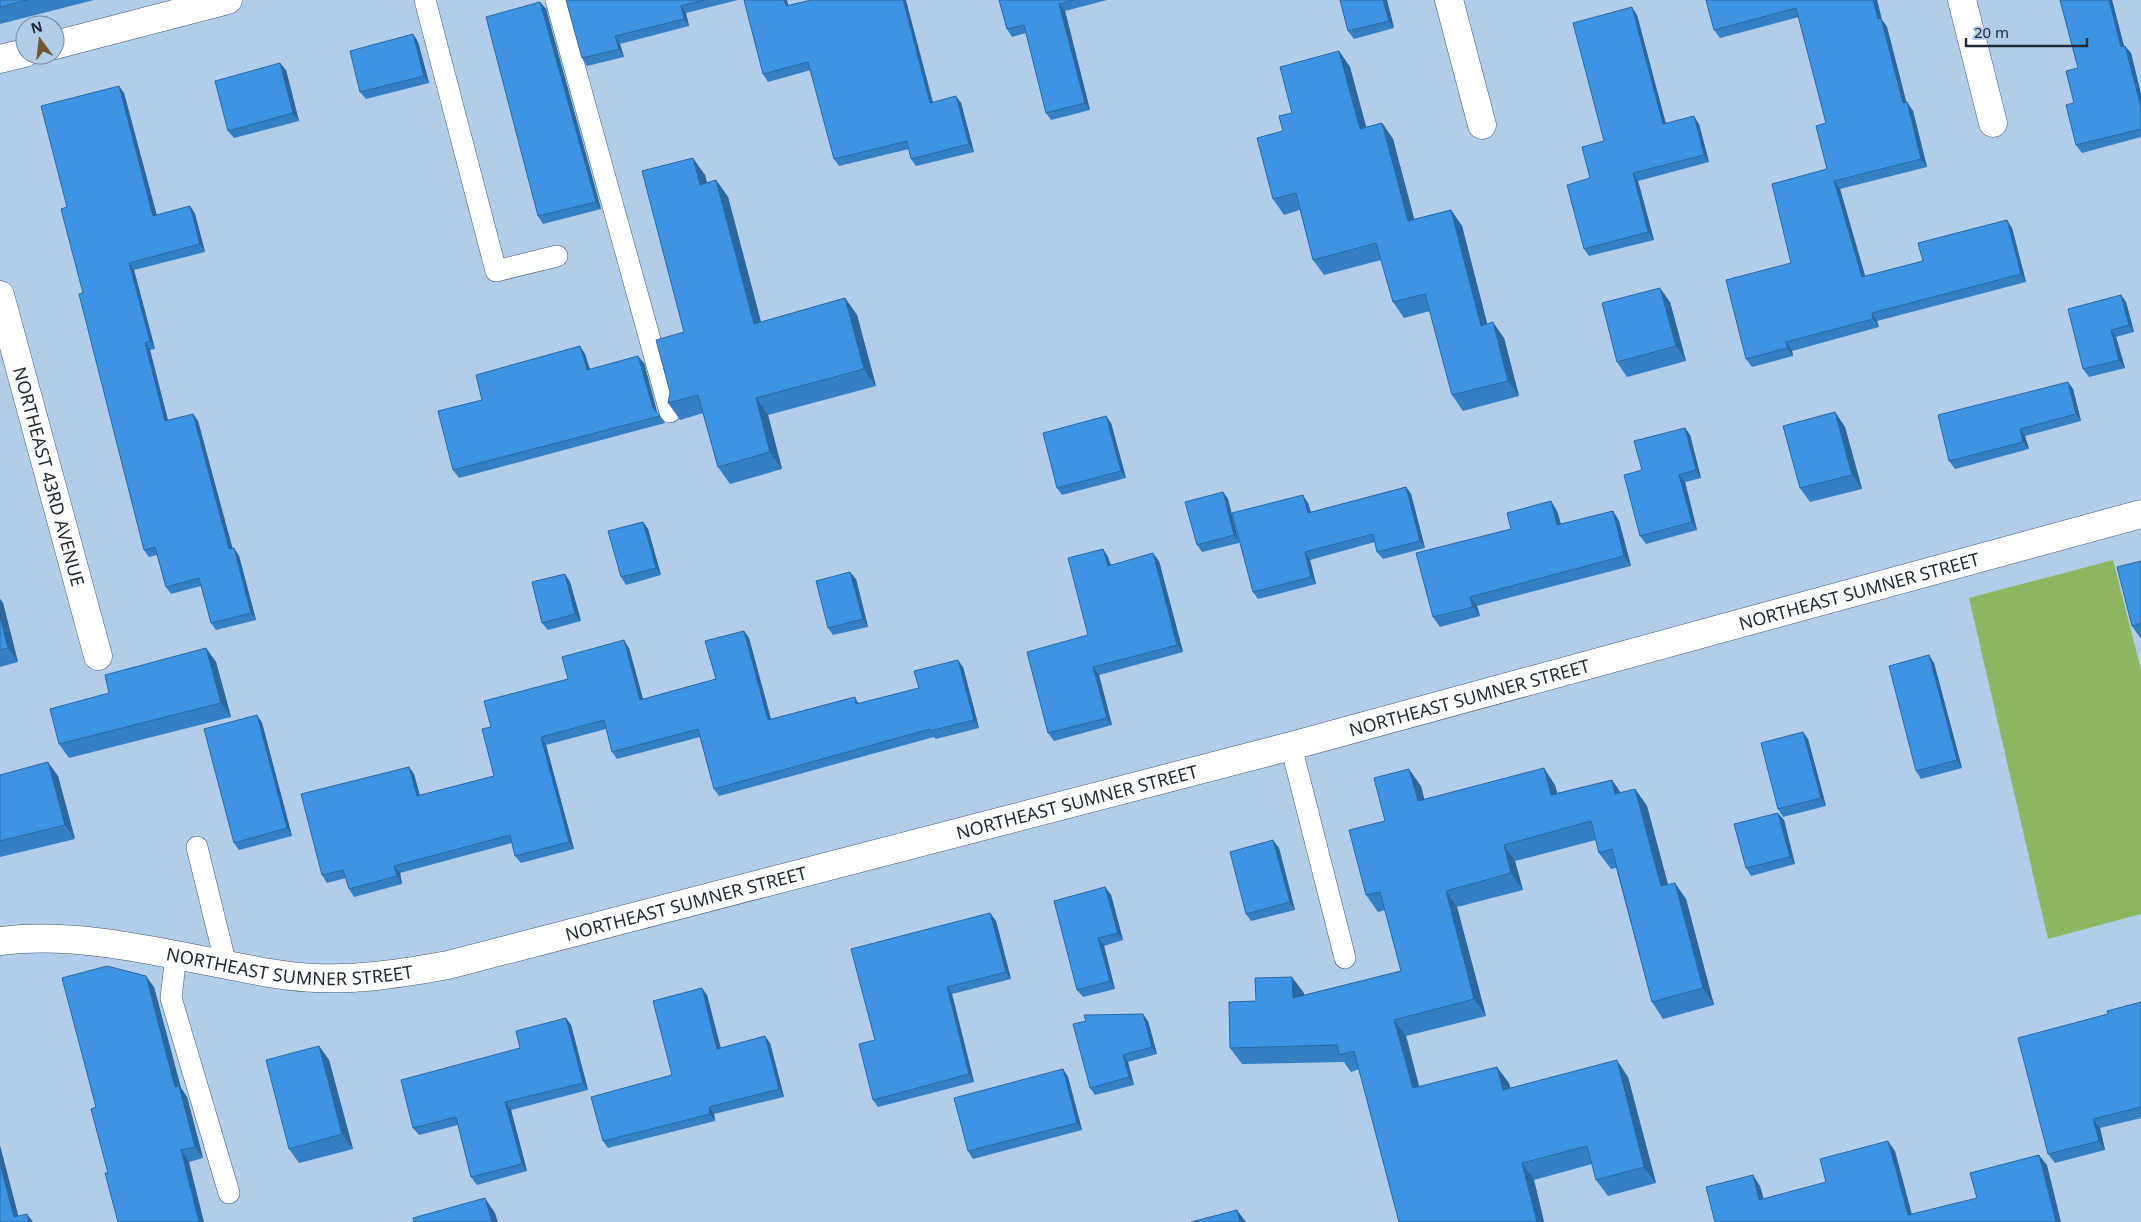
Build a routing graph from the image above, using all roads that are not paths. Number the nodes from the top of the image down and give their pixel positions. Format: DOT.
graph roads {
  1 [pos="228,0"];
  2 [pos="425,0"];
  3 [pos="556,0"];
  4 [pos="1449,0"];
  5 [pos="1962,0"];
  6 [pos="65,42"];
  7 [pos="15,55"];
  8 [pos="0,59"];
  9 [pos="1993,123"];
  10 [pos="1482,125"];
  11 [pos="557,256"];
  12 [pos="0,295"];
  13 [pos="670,412"];
  14 [pos="2141,514"];
  15 [pos="98,656"];
  16 [pos="1291,746"];
  17 [pos="197,847"];
  18 [pos="0,941"];
  19 [pos="176,955"];
  20 [pos="1346,958"];
  21 [pos="226,965"];
  22 [pos="229,1193"];
  1 -- 6 [label="street"];
  2 -- 11 [label="lane"];
  3 -- 13 [label="lane"];
  4 -- 10 [label="street"];
  5 -- 9 [label="street"];
  7 -- 8 [label="street"];
  12 -- 15 [label="street, NORTHEAST 43RD AVENUE"];
  14 -- 16 [label="street, NORTHEAST SUMNER STREET"];
  16 -- 20 [label="lane"];
  16 -- 21 [label="street, NORTHEAST SUMNER STREET"];
  17 -- 21 [label="lane"];
  18 -- 19 [label="street, NORTHEAST SUMNER STREET"];
  19 -- 21 [label="street, NORTHEAST SUMNER STREET"];
  19 -- 22 [label="lane"];
}
